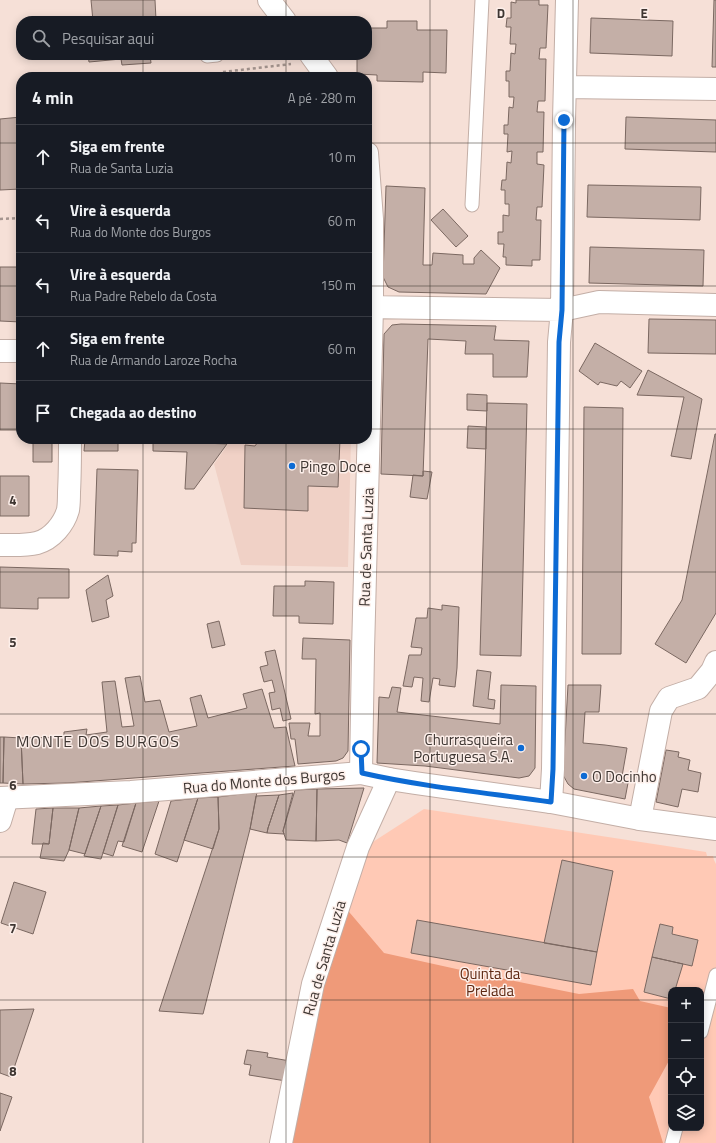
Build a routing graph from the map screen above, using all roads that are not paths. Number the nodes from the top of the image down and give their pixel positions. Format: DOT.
graph roads {
  1 [pos="269,0"];
  2 [pos="482,0"];
  3 [pos="567,0"];
  4 [pos="281,16"];
  5 [pos="565,87"];
  6 [pos="716,89"];
  7 [pos="472,205"];
  8 [pos="716,305"];
  9 [pos="372,307"];
  10 [pos="562,310"];
  11 [pos="0,351"];
  12 [pos="16,351"];
  13 [pos="70,444"];
  14 [pos="367,444"];
  15 [pos="0,545"];
  16 [pos="716,662"];
  17 [pos="362,773"];
  18 [pos="389,779"];
  19 [pos="3,798"];
  20 [pos="551,802"];
  21 [pos="640,819"];
  22 [pos="0,821"];
  23 [pos="716,830"];
  24 [pos="716,975"];
  25 [pos="703,1023"];
  26 [pos="675,1131"];
  27 [pos="280,1143"];
  28 [pos="672,1143"];
  1 -- 4 [label="street"];
  2 -- 7 [label="lane"];
  3 -- 5 [label="street"];
  5 -- 6 [label="street"];
  5 -- 10 [label="street"];
  8 -- 10 [label="street"];
  9 -- 10 [label="street"];
  10 -- 20 [label="street"];
  11 -- 12 [label="street"];
  13 -- 15 [label="street"];
  14 -- 17 [label="street, Rua de Santa Luzia"];
  16 -- 21 [label="street"];
  17 -- 18 [label="street, Rua do Monte dos Burgos"];
  17 -- 19 [label="street, Rua do Monte dos Burgos"];
  18 -- 20 [label="street, Rua do Monte dos Burgos"];
  18 -- 27 [label="street, Rua de Santa Luzia"];
  19 -- 22 [label="street"];
  20 -- 21 [label="street, Rua do Monte dos Burgos"];
  21 -- 23 [label="street, Rua do Monte dos Burgos"];
  24 -- 25 [label="lane"];
  26 -- 28 [label="lane"];
}
